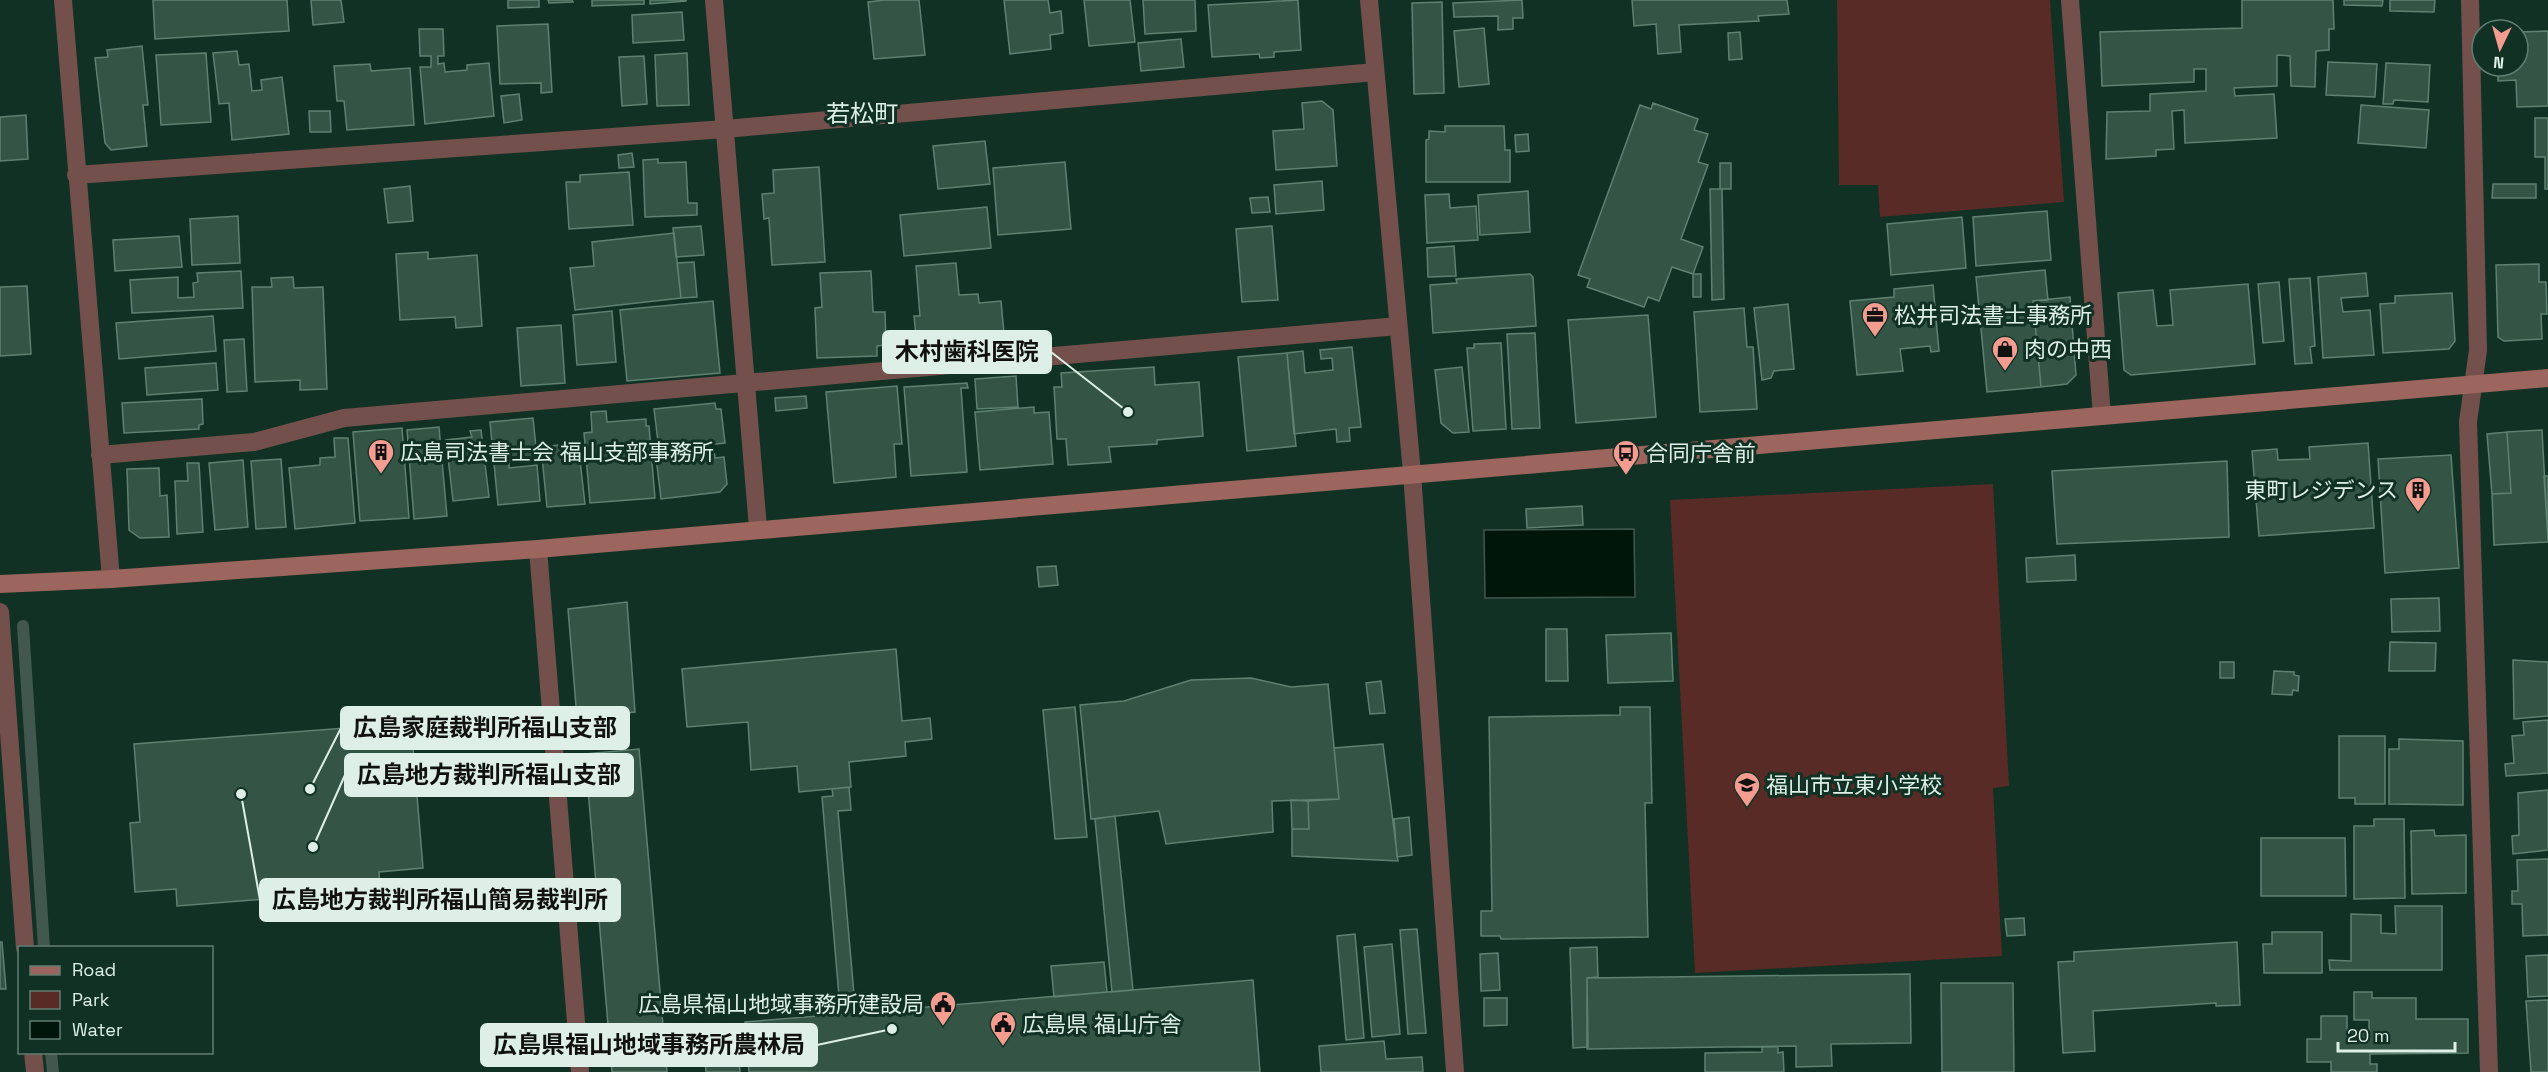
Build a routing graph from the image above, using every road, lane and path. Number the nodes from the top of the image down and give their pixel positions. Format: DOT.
graph roads {
  1 [pos="63,0"];
  2 [pos="714,0"];
  3 [pos="1369,0"];
  4 [pos="2070,0"];
  5 [pos="2470,0"];
  6 [pos="1375,72"];
  7 [pos="724,129"];
  8 [pos="76,176"];
  9 [pos="1398,326"];
  10 [pos="2548,378"];
  11 [pos="746,383"];
  12 [pos="2474,384"];
  13 [pos="2102,416"];
  14 [pos="100,454"];
  15 [pos="1412,473"];
  16 [pos="758,528"];
  17 [pos="538,549"];
  18 [pos="111,579"];
  19 [pos="0,584"];
  20 [pos="0,612"];
  21 [pos="25,946"];
  22 [pos="33,1054"];
  23 [pos="34,1072"];
  24 [pos="580,1072"];
  25 [pos="1455,1072"];
  26 [pos="2489,1072"];
  1 -- 8 [label="street"];
  2 -- 7 [label="street"];
  3 -- 6 [label="street"];
  4 -- 13 [label="street"];
  5 -- 12 [label="street"];
  6 -- 7 [label="street"];
  6 -- 9 [label="street"];
  7 -- 8 [label="street"];
  7 -- 11 [label="street"];
  8 -- 14 [label="street"];
  9 -- 11 [label="street"];
  9 -- 15 [label="street"];
  10 -- 12 [label="street"];
  11 -- 14 [label="street"];
  11 -- 16 [label="street"];
  12 -- 13 [label="street"];
  12 -- 26 [label="street"];
  13 -- 15 [label="street"];
  14 -- 18 [label="street"];
  15 -- 16 [label="street"];
  15 -- 25 [label="street"];
  16 -- 17 [label="street"];
  17 -- 18 [label="street"];
  17 -- 24 [label="street"];
  18 -- 19 [label="street"];
  20 -- 21 [label="street"];
  22 -- 23 [label="street"];
}
